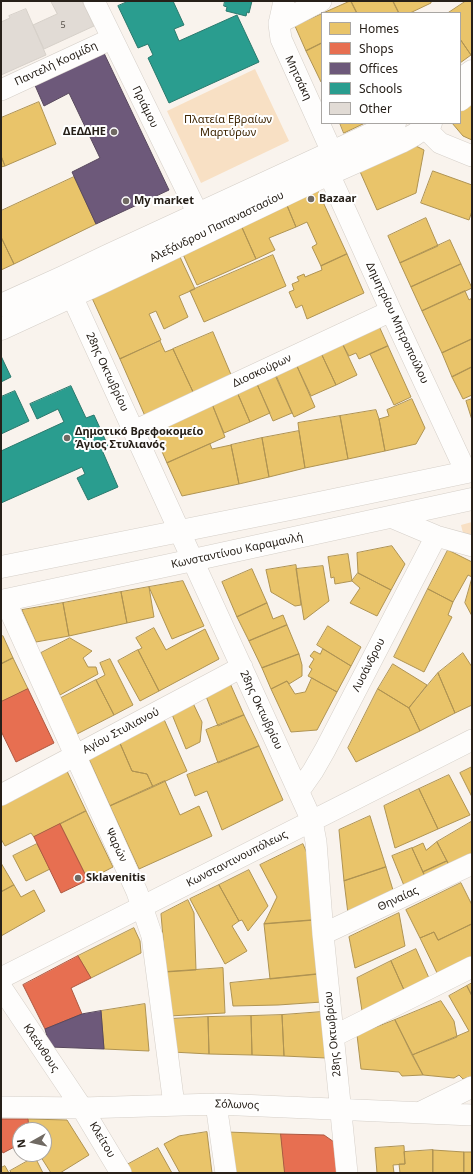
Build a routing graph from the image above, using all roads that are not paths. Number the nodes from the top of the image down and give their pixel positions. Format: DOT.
graph roads {
  1 [pos="94,1"];
  2 [pos="284,1"];
  3 [pos="321,1"];
  4 [pos="279,23"];
  5 [pos="111,39"];
  6 [pos="472,71"];
  7 [pos="461,79"];
  8 [pos="1,90"];
  9 [pos="472,90"];
  10 [pos="461,99"];
  11 [pos="393,124"];
  12 [pos="428,126"];
  13 [pos="332,152"];
  14 [pos="472,156"];
  15 [pos="329,174"];
  16 [pos="198,214"];
  17 [pos="63,277"];
  18 [pos="72,297"];
  19 [pos="1,305"];
  20 [pos="391,311"];
  21 [pos="1,329"];
  22 [pos="134,431"];
  23 [pos="469,471"];
  24 [pos="472,499"];
  25 [pos="391,517"];
  26 [pos="179,531"];
  27 [pos="436,536"];
  28 [pos="472,546"];
  29 [pos="193,560"];
  30 [pos="1,567"];
  31 [pos="3,600"];
  32 [pos="242,667"];
  33 [pos="472,740"];
  34 [pos="75,756"];
  35 [pos="299,791"];
  36 [pos="1,795"];
  37 [pos="312,821"];
  38 [pos="472,864"];
  39 [pos="143,907"];
  40 [pos="323,934"];
  41 [pos="472,967"];
  42 [pos="1,978"];
  43 [pos="1,987"];
  44 [pos="334,1036"];
  45 [pos="472,1087"];
  46 [pos="216,1104"];
  47 [pos="174,1105"];
  48 [pos="1,1107"];
  49 [pos="82,1108"];
  50 [pos="341,1109"];
  51 [pos="420,1113"];
  52 [pos="472,1115"];
  53 [pos="113,1170"];
  54 [pos="226,1173"];
  55 [pos="347,1173"];
  1 -- 5 [label="street, Πριάμου"];
  2 -- 4 [label="street, Μητσάκη"];
  3 -- 4 [label="street"];
  4 -- 13 [label="street, Μητσάκη"];
  5 -- 8 [label="street, Παντελή Κοσμίδη"];
  5 -- 16 [label="street, Πριάμου"];
  6 -- 7 [label="main road"];
  9 -- 10 [label="main road"];
  11 -- 13 [label="main road, Αλεξάνδρου Παπαναστασίου"];
  12 -- 14 [label="street"];
  12 -- 15 [label="main road, Αλεξάνδρου Παπαναστασίου"];
  13 -- 16 [label="main road, Αλεξάνδρου Παπαναστασίου"];
  15 -- 18 [label="main road, Αλεξάνδρου Παπαναστασίου"];
  15 -- 20 [label="street, Δημητρίου Μητροπούλου"];
  16 -- 17 [label="main road, Αλεξάνδρου Παπαναστασίου"];
  17 -- 18 [label="street, 28ης Οκτωβρίου"];
  17 -- 19 [label="main road, Αλεξάνδρου Παπαναστασίου"];
  18 -- 21 [label="main road, Αλεξάνδρου Παπαναστασίου"];
  18 -- 22 [label="street, 28ης Οκτωβρίου"];
  20 -- 22 [label="street, Διοσκούρων"];
  20 -- 23 [label="street, Δημητρίου Μητροπούλου"];
  22 -- 26 [label="street, 28ης Οκτωβρίου"];
  23 -- 26 [label="main road"];
  24 -- 25 [label="main road, Κωνσταντίνου Καραμανλή"];
  25 -- 27 [label="street"];
  25 -- 29 [label="main road, Κωνσταντίνου Καραμανλή"];
  26 -- 29 [label="street, 28ης Οκτωβρίου"];
  26 -- 30 [label="main road"];
  27 -- 28 [label="street"];
  27 -- 35 [label="street, Λυσάνδρου"];
  29 -- 31 [label="main road, Κωνσταντίνου Καραμανλή"];
  29 -- 32 [label="street, 28ης Οκτωβρίου"];
  31 -- 34 [label="street, Ψαρών"];
  32 -- 34 [label="street, Αγίου Στυλιανού"];
  32 -- 35 [label="street, 28ης Οκτωβρίου"];
  33 -- 37 [label="street, Κωνσταντινουπόλεως"];
  34 -- 36 [label="street, Αγίου Στυλιανού"];
  34 -- 39 [label="street, Ψαρών"];
  35 -- 37 [label="street, 28ης Οκτωβρίου"];
  37 -- 39 [label="street, Κωνσταντινουπόλεως"];
  37 -- 40 [label="street, 28ης Οκτωβρίου"];
  38 -- 40 [label="street, Θηναίας"];
  39 -- 42 [label="street, Κωνσταντινουπόλεως"];
  39 -- 47 [label="street, Ψαρών"];
  40 -- 44 [label="street, 28ης Οκτωβρίου"];
  41 -- 44 [label="street"];
  43 -- 49 [label="street, Κλεάνθους"];
  44 -- 50 [label="street, 28ης Οκτωβρίου"];
  45 -- 51 [label="street"];
  46 -- 47 [label="street, Σόλωνος"];
  46 -- 50 [label="street, Σόλωνος"];
  46 -- 54 [label="street"];
  47 -- 49 [label="street, Σόλωνος"];
  48 -- 49 [label="street, Σόλωνος"];
  49 -- 53 [label="street, Κλείτου"];
  50 -- 51 [label="street, Σόλωνος"];
  50 -- 55 [label="street, 28ης Οκτωβρίου"];
  51 -- 52 [label="street, Σόλωνος"];
}
